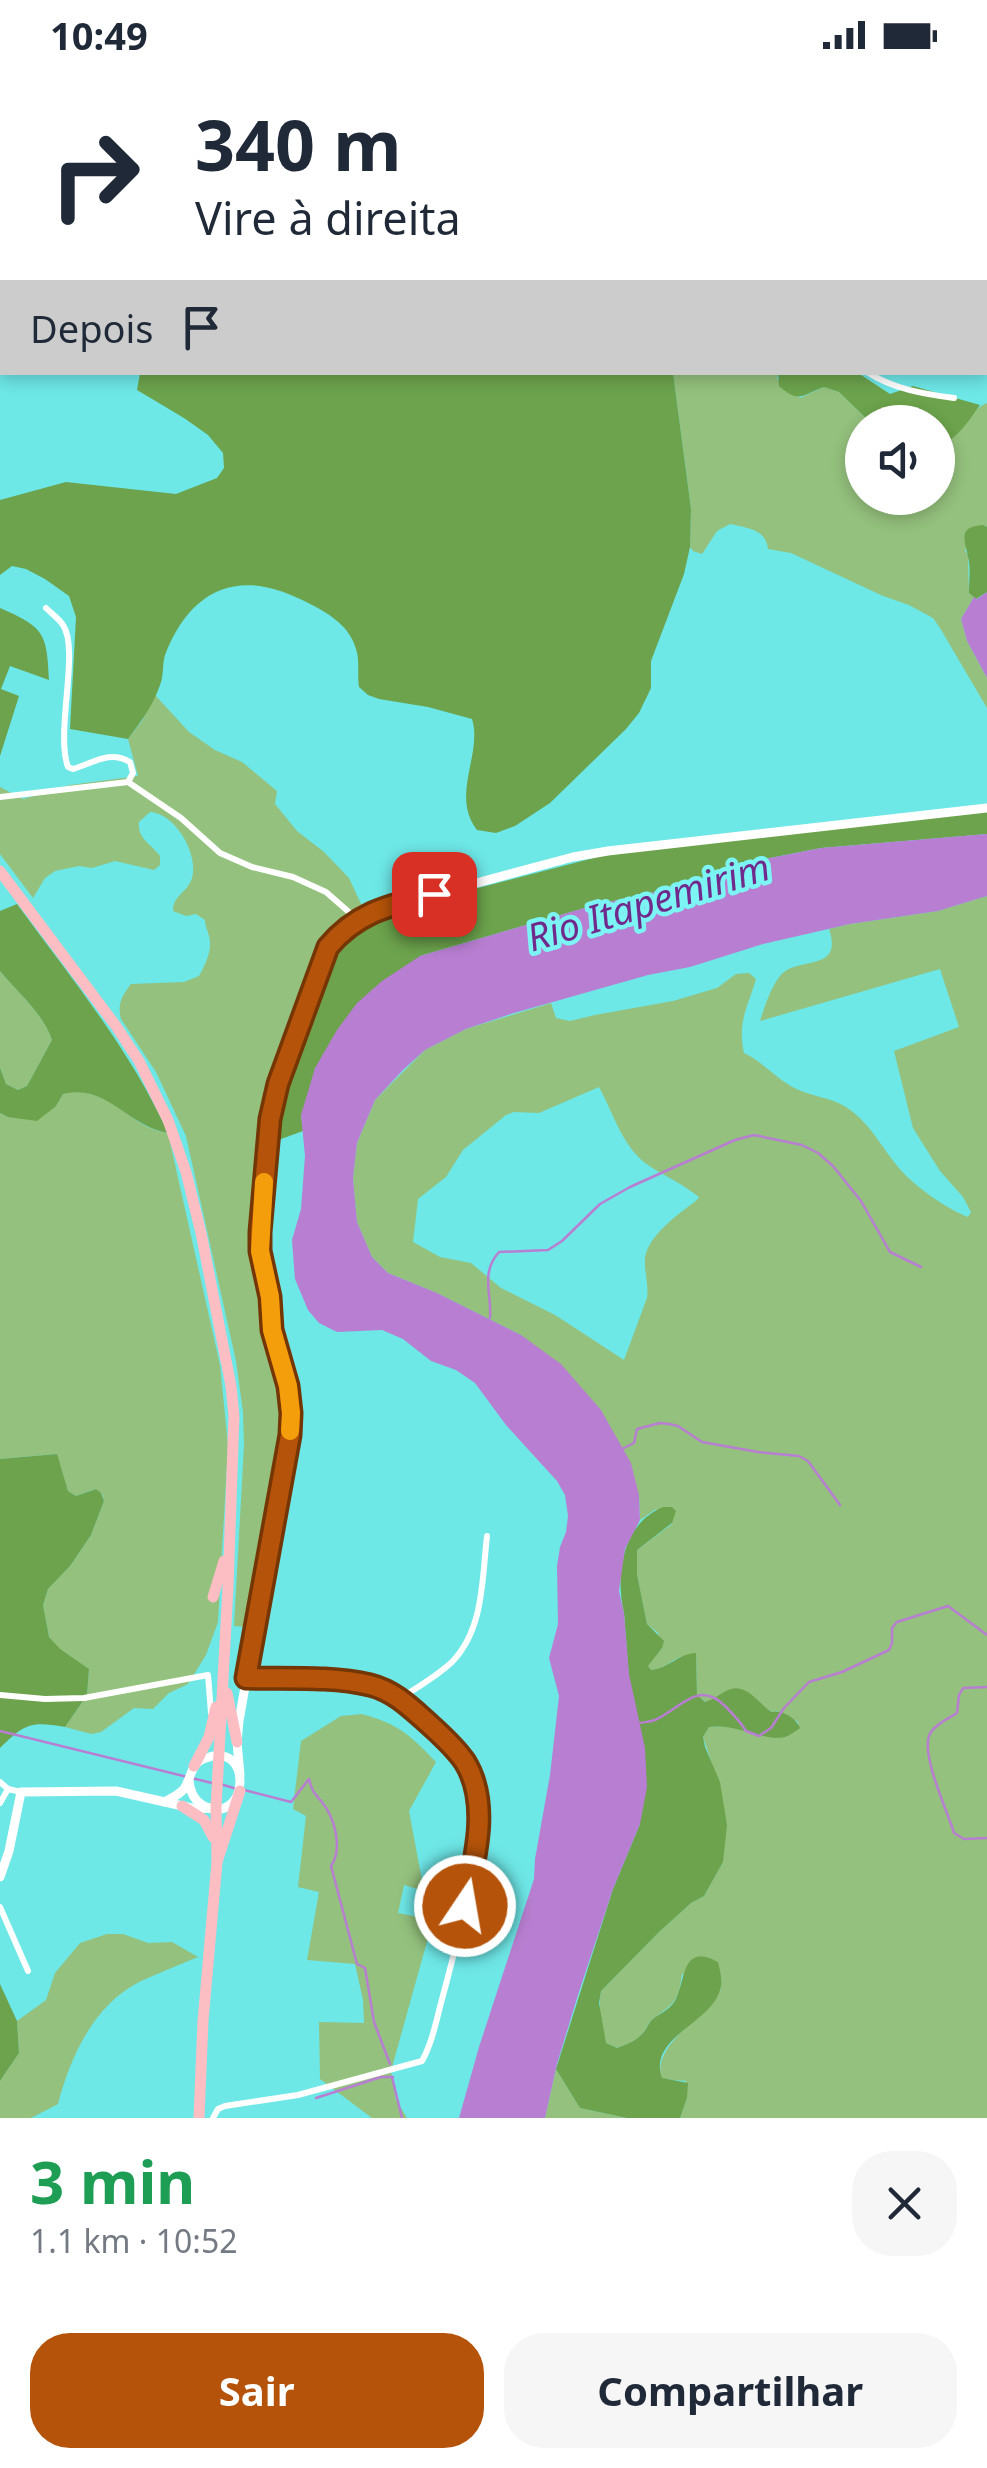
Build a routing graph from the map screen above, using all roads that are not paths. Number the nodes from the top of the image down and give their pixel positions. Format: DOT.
graph roads {
  1 [pos="873,375"];
  2 [pos="954,398"];
  3 [pos="46,608"];
  4 [pos="128,782"];
  5 [pos="0,797"];
  6 [pos="987,808"];
  7 [pos="0,871"];
  8 [pos="358,920"];
  9 [pos="488,1536"];
  10 [pos="230,1542"];
  11 [pos="213,1597"];
  12 [pos="223,1673"];
  13 [pos="246,1678"];
  14 [pos="0,1695"];
  15 [pos="401,1698"];
  16 [pos="211,1728"];
  17 [pos="237,1731"];
  18 [pos="219,1750"];
  19 [pos="194,1766"];
  20 [pos="240,1775"];
  21 [pos="189,1780"];
  22 [pos="0,1782"];
  23 [pos="8,1789"];
  24 [pos="240,1791"];
  25 [pos="21,1792"];
  26 [pos="164,1802"];
  27 [pos="0,1803"];
  28 [pos="182,1806"];
  29 [pos="213,1808"];
  30 [pos="217,1847"];
  31 [pos="217,1862"];
  32 [pos="1,1870"];
  33 [pos="0,1907"];
  34 [pos="28,1971"];
  35 [pos="198,2118"];
  36 [pos="213,2118"];
  1 -- 2 [label="street"];
  3 -- 4 [label="street"];
  4 -- 5 [label="street"];
  4 -- 8 [label="street"];
  6 -- 8 [label="street"];
  7 -- 10 [label="highway"];
  8 -- 13 [label="street"];
  9 -- 15 [label="street"];
  10 -- 11 [label="highway"];
  10 -- 12 [label="highway"];
  12 -- 16 [label="highway"];
  12 -- 17 [label="highway"];
  12 -- 18 [label="highway"];
  13 -- 15 [label="street"];
  13 -- 17 [label="street"];
  14 -- 16 [label="street"];
  15 -- 36 [label="street"];
  16 -- 19 [label="highway"];
  17 -- 18 [label="street"];
  17 -- 20 [label="street"];
  18 -- 19 [label="street"];
  18 -- 20 [label="street"];
  18 -- 29 [label="highway"];
  19 -- 21 [label="street"];
  20 -- 24 [label="street"];
  21 -- 26 [label="street"];
  21 -- 29 [label="street"];
  22 -- 23 [label="street"];
  23 -- 25 [label="street"];
  23 -- 27 [label="street"];
  24 -- 29 [label="street"];
  24 -- 31 [label="highway"];
  25 -- 26 [label="street"];
  25 -- 32 [label="street"];
  26 -- 28 [label="street"];
  28 -- 29 [label="street"];
  28 -- 30 [label="highway"];
  29 -- 30 [label="highway"];
  30 -- 31 [label="highway"];
  31 -- 35 [label="highway"];
  33 -- 34 [label="street"];
}
